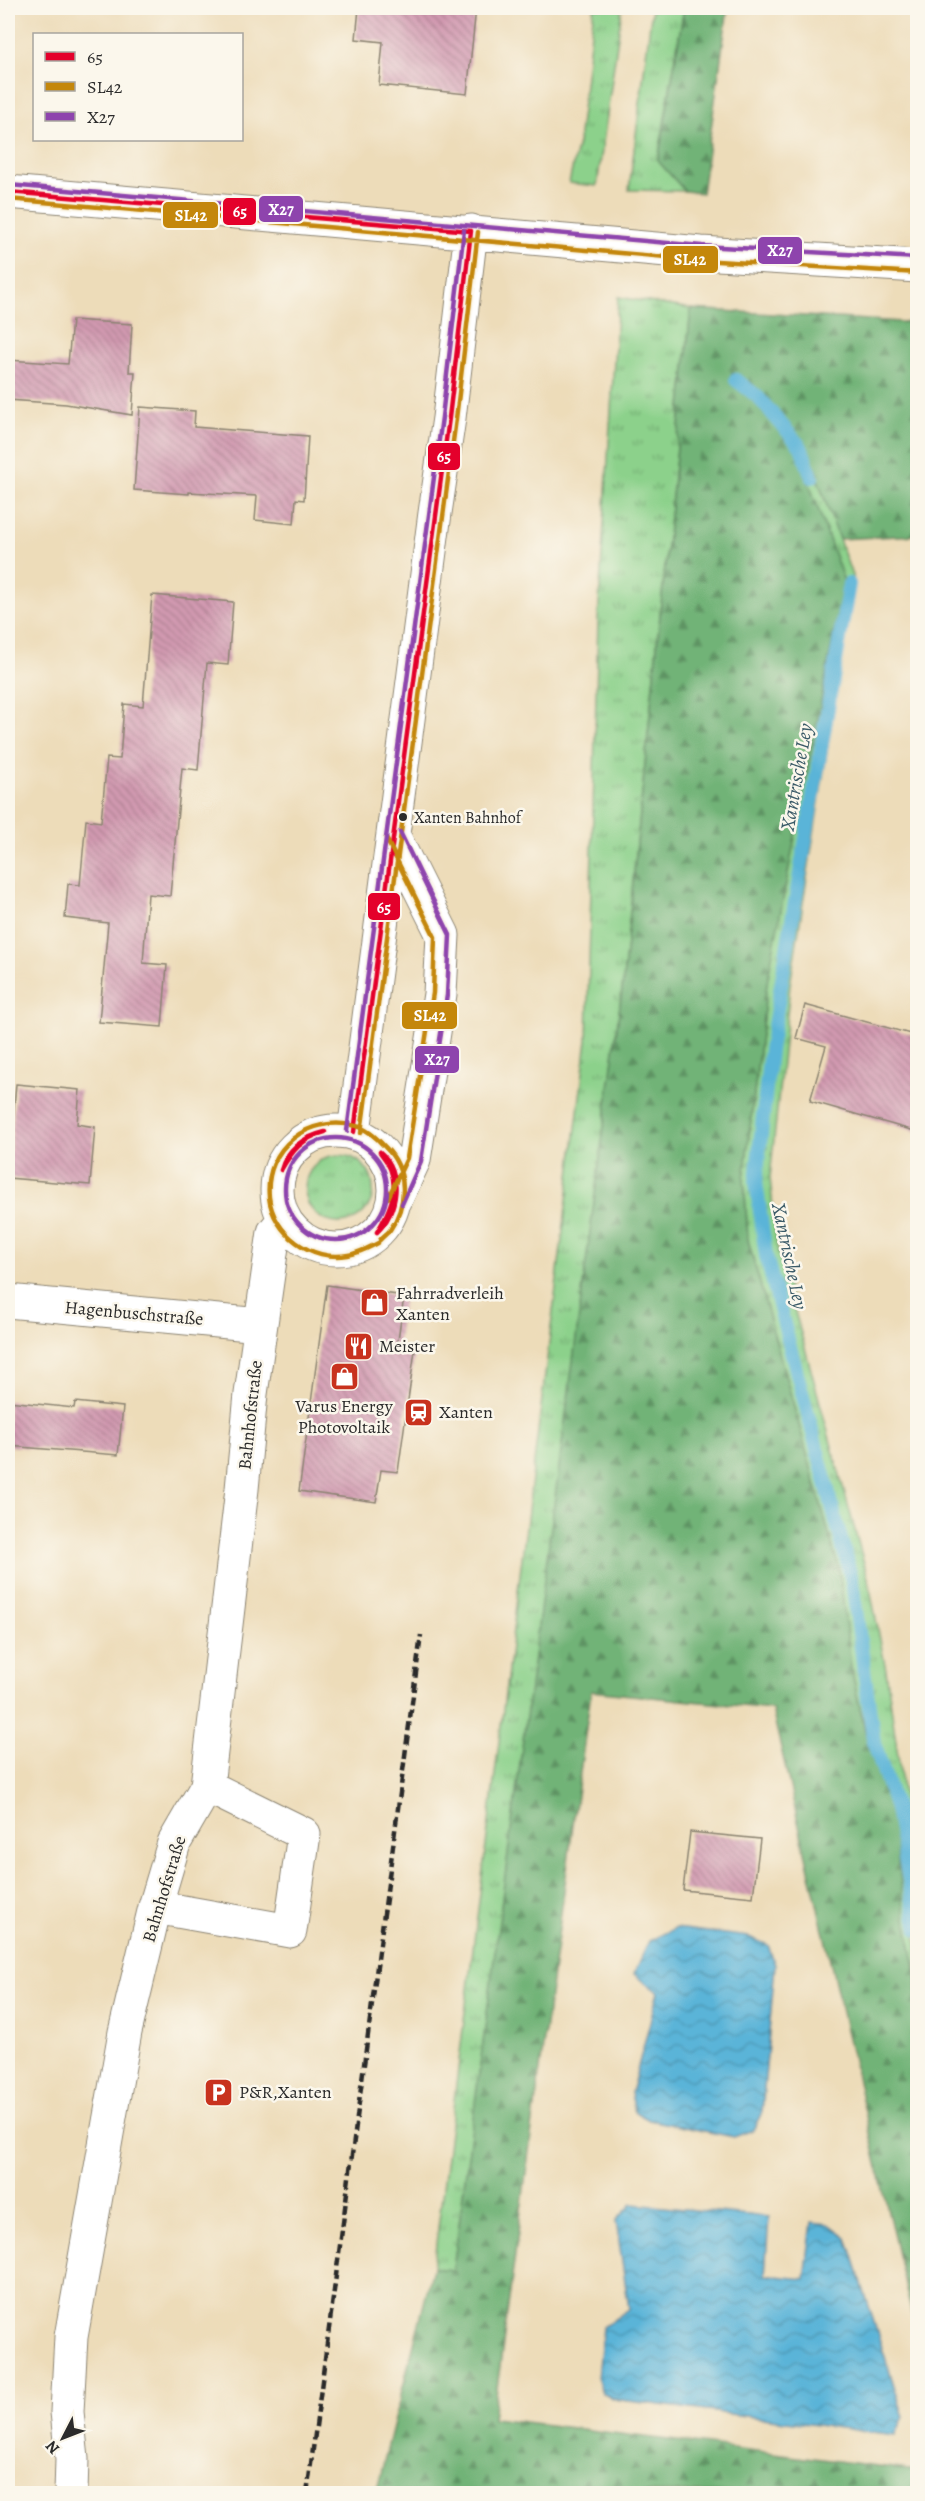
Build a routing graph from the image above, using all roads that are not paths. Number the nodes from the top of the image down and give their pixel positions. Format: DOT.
graph roads {
  1 [pos="8,192"];
  2 [pos="471,231"];
  3 [pos="918,266"];
  4 [pos="393,836"];
  5 [pos="354,1132"];
  6 [pos="395,1202"];
  7 [pos="284,1220"];
  8 [pos="8,1301"];
  9 [pos="260,1324"];
  10 [pos="207,1786"];
  11 [pos="155,1908"];
  12 [pos="71,2493"];
  1 -- 2 [label="street"];
  2 -- 3 [label="street"];
  2 -- 4 [label="street"];
  4 -- 5 [label="street"];
  4 -- 6 [label="street"];
  5 -- 6 [label="street"];
  5 -- 7 [label="street"];
  6 -- 7 [label="street"];
  7 -- 9 [label="street, Bahnhofstraße"];
  8 -- 9 [label="street, Hagenbuschstraße"];
  9 -- 10 [label="street, Bahnhofstraße"];
  10 -- 11 [label="street, Bahnhofstraße"];
  10 -- 11 [label="street"];
  11 -- 12 [label="street, Bahnhofstraße"];
}
